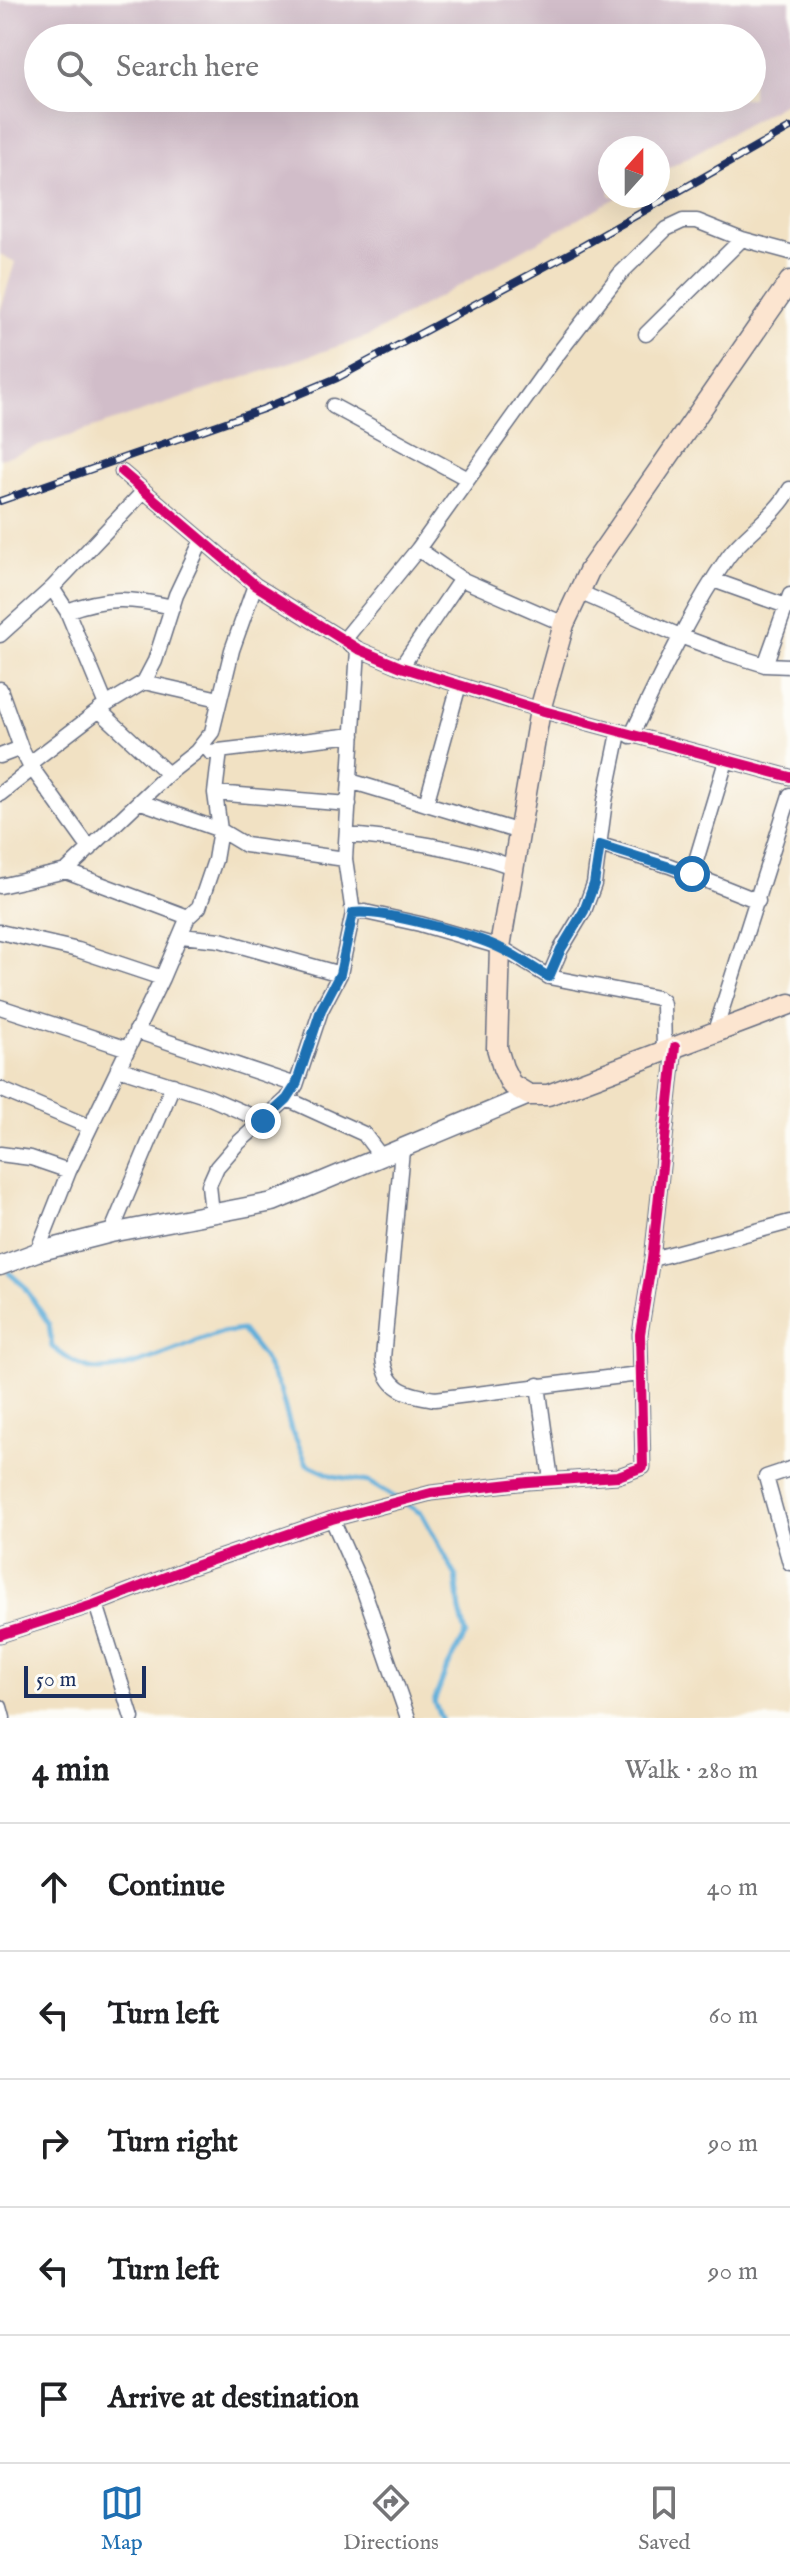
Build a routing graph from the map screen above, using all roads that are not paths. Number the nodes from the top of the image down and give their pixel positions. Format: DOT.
graph roads {
  1 [pos="742,239"];
  2 [pos="790,252"];
  3 [pos="790,281"];
  4 [pos="646,334"];
  5 [pos="333,406"];
  6 [pos="122,472"];
  7 [pos="468,479"];
  8 [pos="144,491"];
  9 [pos="789,493"];
  10 [pos="202,540"];
  11 [pos="418,549"];
  12 [pos="461,579"];
  13 [pos="713,580"];
  14 [pos="255,585"];
  15 [pos="52,588"];
  16 [pos="579,592"];
  17 [pos="788,600"];
  18 [pos="173,607"];
  19 [pos="67,611"];
  20 [pos="564,624"];
  21 [pos="0,635"];
  22 [pos="680,636"];
  23 [pos="344,640"];
  24 [pos="358,649"];
  25 [pos="765,665"];
  26 [pos="790,666"];
  27 [pos="401,667"];
  28 [pos="144,682"];
  29 [pos="459,685"];
  30 [pos="0,689"];
  31 [pos="219,699"];
  32 [pos="103,708"];
  33 [pos="540,710"];
  34 [pos="625,734"];
  35 [pos="353,735"];
  36 [pos="21,748"];
  37 [pos="220,751"];
  38 [pos="196,752"];
  39 [pos="0,756"];
  40 [pos="726,761"];
  41 [pos="31,766"];
  42 [pos="168,774"];
  43 [pos="790,777"];
  44 [pos="350,781"];
  45 [pos="215,793"];
  46 [pos="0,794"];
  47 [pos="790,795"];
  48 [pos="141,802"];
  49 [pos="349,804"];
  50 [pos="426,804"];
  51 [pos="220,830"];
  52 [pos="520,832"];
  53 [pos="347,835"];
  54 [pos="600,845"];
  55 [pos="90,849"];
  56 [pos="345,859"];
  57 [pos="513,867"];
  58 [pos="66,871"];
  59 [pos="692,874"];
  60 [pos="0,886"];
  61 [pos="758,901"];
  62 [pos="353,913"];
  63 [pos="188,917"];
  64 [pos="0,932"];
  65 [pos="181,936"];
  66 [pos="500,947"];
  67 [pos="340,974"];
  68 [pos="549,977"];
  69 [pos="162,978"];
  70 [pos="790,1004"];
  71 [pos="0,1007"];
  72 [pos="136,1031"];
  73 [pos="715,1031"];
  74 [pos="128,1049"];
  75 [pos="669,1049"];
  76 [pos="118,1068"];
  77 [pos="173,1085"];
  78 [pos="296,1085"];
  79 [pos="0,1089"];
  80 [pos="529,1095"];
  81 [pos="287,1099"];
  82 [pos="263,1121"];
  83 [pos="90,1127"];
  84 [pos="402,1150"];
  85 [pos="0,1154"];
  86 [pos="382,1158"];
  87 [pos="69,1171"];
  88 [pos="212,1213"];
  89 [pos="790,1222"];
  90 [pos="111,1233"];
  91 [pos="37,1252"];
  92 [pos="652,1259"];
  93 [pos="0,1266"];
  94 [pos="639,1374"];
  95 [pos="538,1385"];
  96 [pos="790,1469"];
  97 [pos="551,1480"];
  98 [pos="332,1519"];
  99 [pos="790,1563"];
  100 [pos="96,1604"];
  101 [pos="0,1635"];
  102 [pos="0,1707"];
  103 [pos="3,1718"];
  104 [pos="132,1718"];
  105 [pos="408,1718"];
  1 -- 2 [label="street"];
  1 -- 4 [label="street"];
  1 -- 7 [label="street"];
  3 -- 16 [label="main road"];
  5 -- 7 [label="street"];
  6 -- 8 [label="street"];
  7 -- 11 [label="street"];
  8 -- 10 [label="street"];
  8 -- 15 [label="street"];
  9 -- 13 [label="street"];
  10 -- 14 [label="street"];
  10 -- 18 [label="street"];
  11 -- 12 [label="street"];
  11 -- 23 [label="street"];
  12 -- 20 [label="street"];
  12 -- 27 [label="street"];
  13 -- 17 [label="street"];
  13 -- 22 [label="street"];
  14 -- 23 [label="street"];
  14 -- 31 [label="street"];
  15 -- 19 [label="street"];
  15 -- 21 [label="street"];
  16 -- 20 [label="main road"];
  16 -- 22 [label="street"];
  17 -- 25 [label="street"];
  18 -- 19 [label="street"];
  18 -- 28 [label="street"];
  19 -- 32 [label="street"];
  20 -- 33 [label="main road"];
  22 -- 25 [label="street"];
  22 -- 34 [label="street"];
  23 -- 24 [label="street"];
  24 -- 27 [label="street"];
  24 -- 35 [label="street"];
  25 -- 26 [label="street"];
  27 -- 29 [label="street"];
  28 -- 31 [label="street"];
  28 -- 32 [label="street"];
  29 -- 33 [label="street"];
  29 -- 50 [label="street"];
  30 -- 36 [label="street"];
  31 -- 38 [label="street"];
  32 -- 41 [label="street"];
  32 -- 42 [label="street"];
  33 -- 34 [label="street"];
  33 -- 52 [label="main road"];
  34 -- 40 [label="street"];
  34 -- 54 [label="street"];
  35 -- 37 [label="street"];
  35 -- 44 [label="street"];
  36 -- 39 [label="street"];
  36 -- 41 [label="street"];
  37 -- 38 [label="street"];
  37 -- 45 [label="street"];
  38 -- 42 [label="street"];
  40 -- 43 [label="street"];
  40 -- 59 [label="street"];
  41 -- 46 [label="street"];
  41 -- 55 [label="street"];
  42 -- 48 [label="street"];
  44 -- 49 [label="street"];
  44 -- 50 [label="street"];
  45 -- 49 [label="street"];
  45 -- 51 [label="street"];
  47 -- 61 [label="street"];
  48 -- 51 [label="street"];
  48 -- 55 [label="street"];
  49 -- 53 [label="street"];
  50 -- 52 [label="street"];
  51 -- 56 [label="street"];
  51 -- 63 [label="street"];
  52 -- 57 [label="main road"];
  53 -- 56 [label="street"];
  53 -- 57 [label="street"];
  54 -- 59 [label="street"];
  54 -- 68 [label="street"];
  55 -- 58 [label="street"];
  56 -- 62 [label="street"];
  57 -- 66 [label="main road"];
  58 -- 60 [label="street"];
  58 -- 63 [label="street"];
  59 -- 61 [label="street"];
  61 -- 73 [label="street"];
  62 -- 66 [label="street"];
  62 -- 67 [label="street"];
  63 -- 65 [label="street"];
  64 -- 69 [label="street"];
  65 -- 67 [label="street"];
  65 -- 69 [label="street"];
  66 -- 68 [label="street"];
  66 -- 80 [label="main road"];
  67 -- 78 [label="street"];
  68 -- 75 [label="street"];
  69 -- 72 [label="street"];
  70 -- 73 [label="main road"];
  71 -- 74 [label="street"];
  72 -- 74 [label="street"];
  72 -- 78 [label="street"];
  73 -- 75 [label="main road"];
  74 -- 76 [label="street"];
  75 -- 80 [label="main road"];
  75 -- 92 [label="street"];
  76 -- 77 [label="street"];
  76 -- 83 [label="street"];
  77 -- 82 [label="street"];
  77 -- 90 [label="street"];
  78 -- 81 [label="street"];
  79 -- 83 [label="street"];
  80 -- 84 [label="street"];
  81 -- 82 [label="street"];
  81 -- 86 [label="street"];
  82 -- 88 [label="street"];
  83 -- 87 [label="street"];
  84 -- 86 [label="street"];
  84 -- 95 [label="street"];
  85 -- 87 [label="street"];
  86 -- 88 [label="street"];
  87 -- 91 [label="street"];
  88 -- 90 [label="street"];
  89 -- 92 [label="street"];
  90 -- 91 [label="street"];
  91 -- 93 [label="street"];
  92 -- 94 [label="street"];
  94 -- 95 [label="street"];
  94 -- 97 [label="street"];
  95 -- 97 [label="street"];
  96 -- 99 [label="street"];
  97 -- 98 [label="street"];
  98 -- 100 [label="street"];
  98 -- 105 [label="street"];
  100 -- 101 [label="street"];
  100 -- 104 [label="street"];
  102 -- 103 [label="street"];
}
